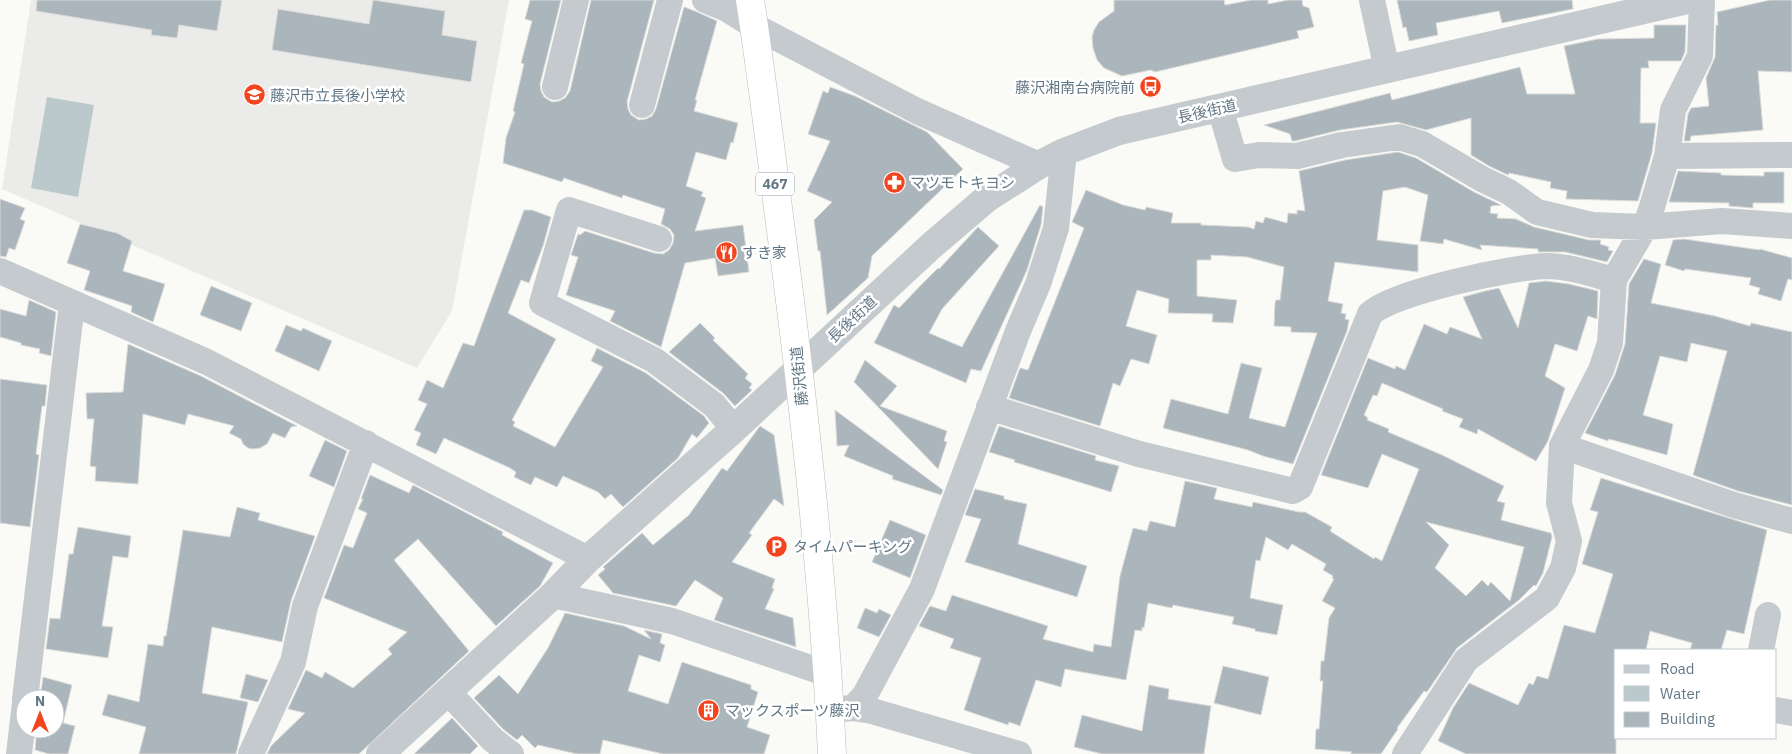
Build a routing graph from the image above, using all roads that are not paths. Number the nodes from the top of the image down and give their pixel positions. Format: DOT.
graph roads {
  1 [pos="576,0"];
  2 [pos="670,0"];
  3 [pos="705,0"];
  4 [pos="1372,0"];
  5 [pos="1687,0"];
  6 [pos="1702,0"];
  7 [pos="752,13"];
  8 [pos="1387,70"];
  9 [pos="555,87"];
  10 [pos="642,105"];
  11 [pos="1220,108"];
  12 [pos="1064,152"];
  13 [pos="1792,155"];
  14 [pos="1667,156"];
  15 [pos="1039,165"];
  16 [pos="1792,226"];
  17 [pos="1645,227"];
  18 [pos="658,240"];
  19 [pos="0,271"];
  20 [pos="1614,280"];
  21 [pos="72,304"];
  22 [pos="799,368"];
  23 [pos="989,407"];
  24 [pos="734,430"];
  25 [pos="366,443"];
  26 [pos="1562,446"];
  27 [pos="1792,521"];
  28 [pos="588,559"];
  29 [pos="553,595"];
  30 [pos="1768,615"];
  31 [pos="1761,649"];
  32 [pos="828,674"];
  33 [pos="27,689"];
  34 [pos="447,691"];
  35 [pos="842,709"];
  36 [pos="1777,710"];
  37 [pos="1792,714"];
  38 [pos="21,739"];
  39 [pos="828,752"];
  40 [pos="1408,753"];
  41 [pos="19,754"];
  42 [pos="251,754"];
  43 [pos="380,754"];
  44 [pos="511,754"];
  45 [pos="1019,754"];
  1 -- 9 [label="street"];
  2 -- 10 [label="street"];
  3 -- 7 [label="street"];
  4 -- 8 [label="street"];
  5 -- 8 [label="street, 長後街道"];
  6 -- 14 [label="street"];
  7 -- 15 [label="street"];
  7 -- 22 [label="highway, 藤沢街道 / 467"];
  8 -- 11 [label="street, 長後街道"];
  11 -- 12 [label="street, 長後街道"];
  11 -- 17 [label="street"];
  12 -- 15 [label="street, 長後街道"];
  12 -- 23 [label="street"];
  13 -- 14 [label="street"];
  14 -- 17 [label="street"];
  15 -- 22 [label="street, 長後街道"];
  16 -- 17 [label="street"];
  17 -- 20 [label="street"];
  18 -- 24 [label="street"];
  19 -- 21 [label="street"];
  20 -- 23 [label="street"];
  20 -- 26 [label="street"];
  21 -- 25 [label="street"];
  21 -- 33 [label="street"];
  22 -- 24 [label="street, 長後街道"];
  22 -- 32 [label="highway, 藤沢街道 / 467"];
  23 -- 35 [label="street"];
  24 -- 28 [label="street, 長後街道"];
  25 -- 28 [label="street"];
  25 -- 42 [label="street"];
  26 -- 27 [label="street"];
  26 -- 40 [label="street"];
  28 -- 29 [label="street, 長後街道"];
  29 -- 32 [label="street"];
  29 -- 34 [label="street, 長後街道"];
  30 -- 31 [label="street"];
  32 -- 35 [label="highway, 藤沢街道 / 467"];
  34 -- 43 [label="street, 長後街道"];
  34 -- 44 [label="street"];
  35 -- 39 [label="highway, 藤沢街道 / 467"];
  35 -- 45 [label="street"];
  36 -- 37 [label="street"];
  38 -- 41 [label="street"];
}
